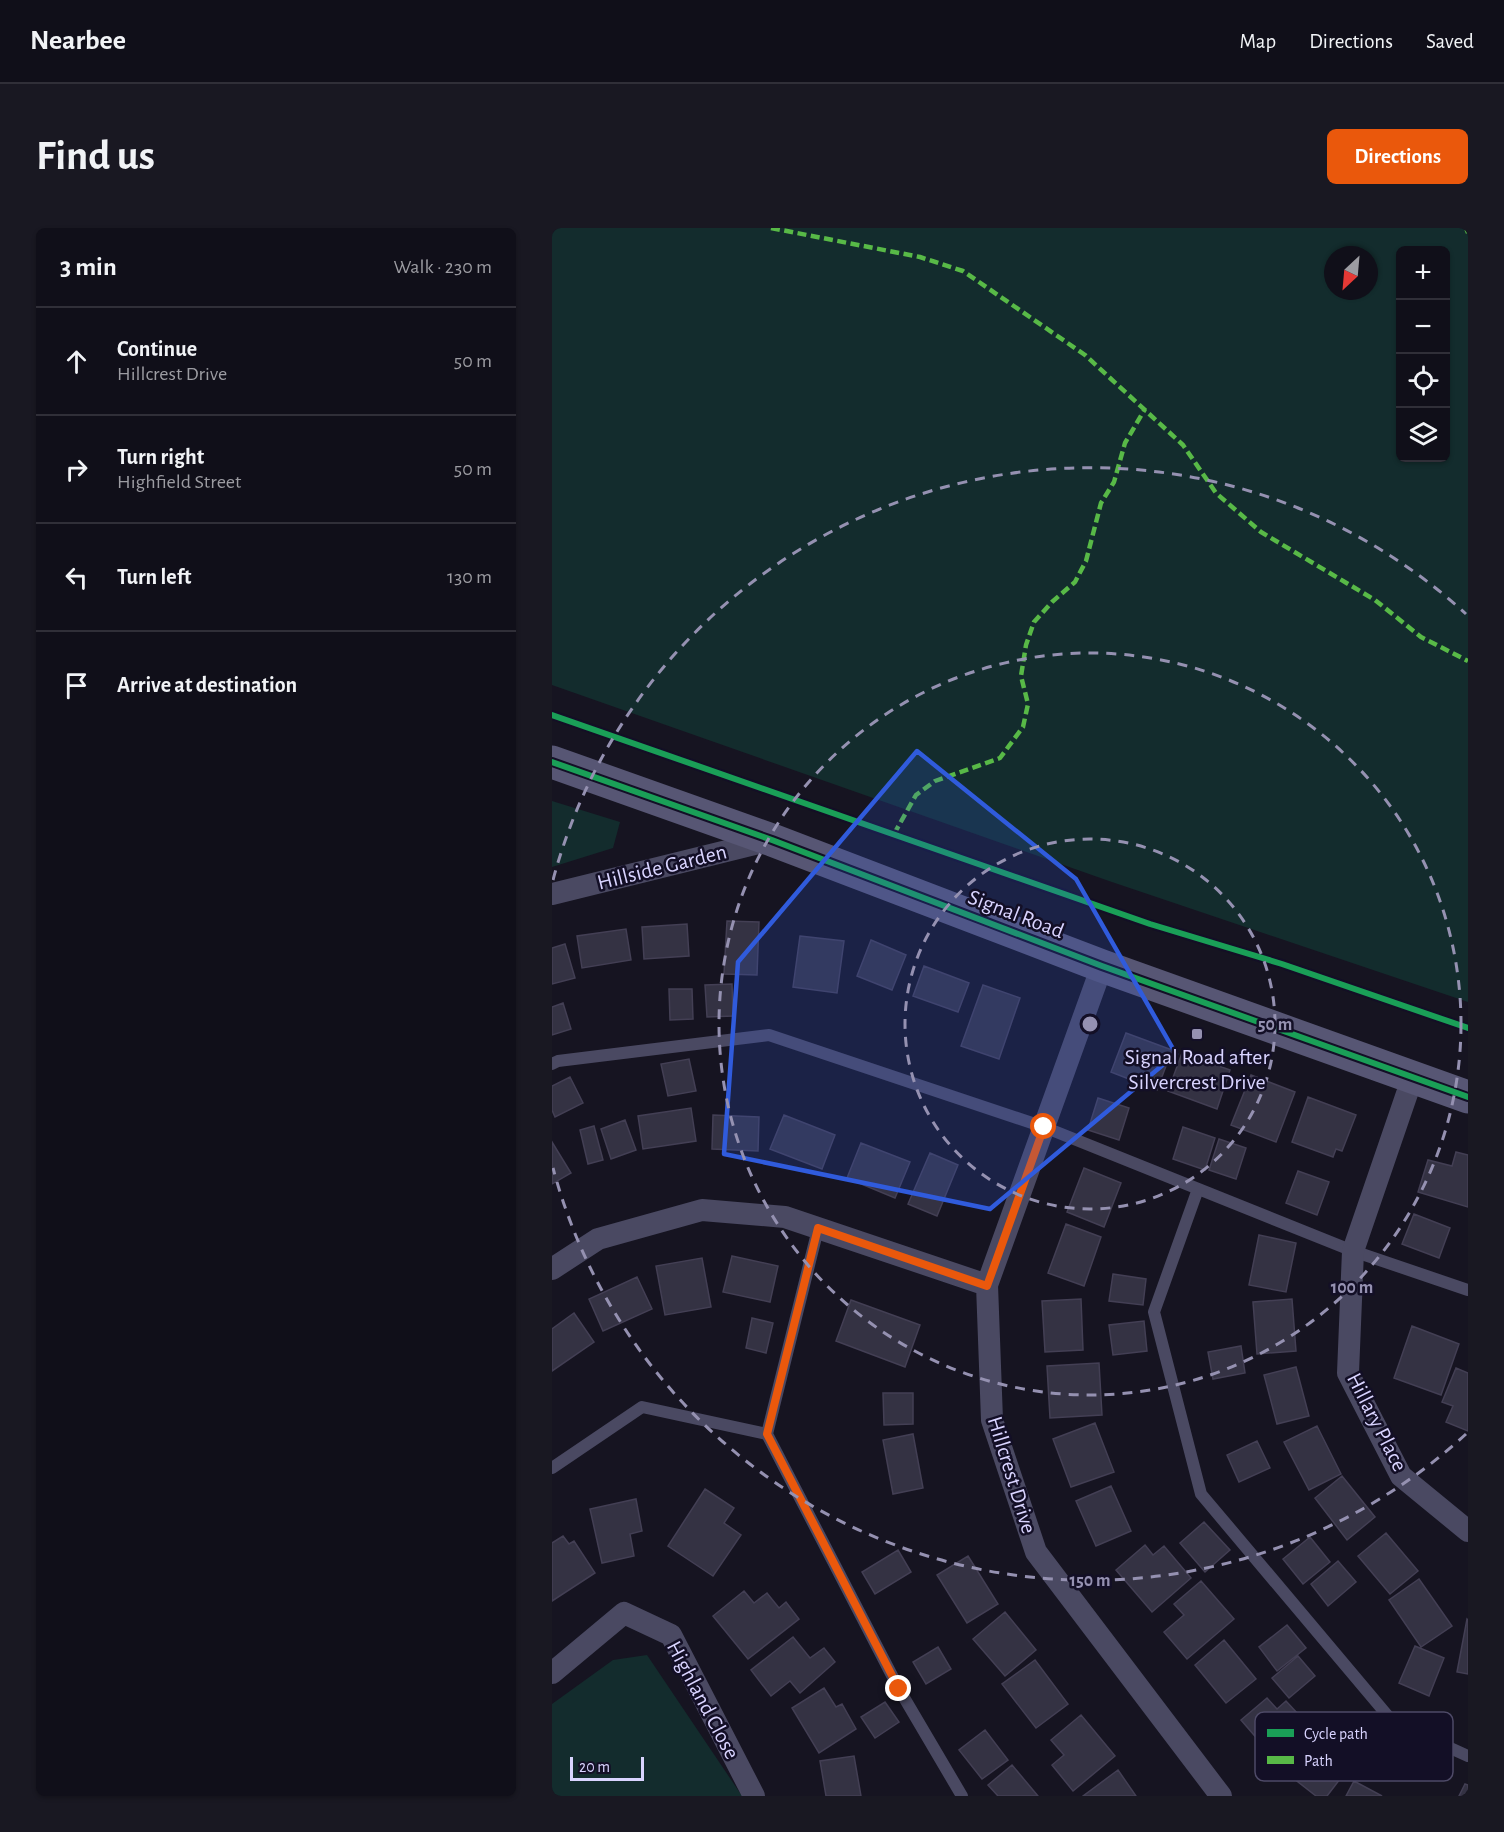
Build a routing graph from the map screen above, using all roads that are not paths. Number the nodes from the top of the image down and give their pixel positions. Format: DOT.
graph roads {
  1 [pos="552,762"];
  2 [pos="772,840"];
  3 [pos="552,894"];
  4 [pos="1102,966"];
  5 [pos="552,1064"];
  6 [pos="1412,1079"];
  7 [pos="1468,1097"];
  8 [pos="1044,1127"];
  9 [pos="1198,1189"];
  10 [pos="818,1228"];
  11 [pos="1353,1251"];
  12 [pos="552,1269"];
  13 [pos="987,1286"];
  14 [pos="1468,1290"];
  15 [pos="767,1434"];
  16 [pos="552,1468"];
  17 [pos="1468,1531"];
  18 [pos="552,1673"];
  19 [pos="1385,1712"];
  20 [pos="1453,1749"];
  21 [pos="1468,1756"];
  22 [pos="959,1795"];
  23 [pos="754,1796"];
  24 [pos="1221,1796"];
  1 -- 2 [label="street, Signal Road"];
  2 -- 3 [label="street, Hillside Garden"];
  2 -- 4 [label="street, Signal Road"];
  4 -- 6 [label="street, Signal Road"];
  4 -- 8 [label="street, Hillcrest Drive"];
  5 -- 8 [label="lane"];
  6 -- 7 [label="street, Signal Road"];
  6 -- 11 [label="street, Hillary Place"];
  8 -- 9 [label="lane"];
  8 -- 13 [label="street, Hillcrest Drive"];
  9 -- 11 [label="lane"];
  9 -- 19 [label="lane"];
  10 -- 12 [label="street"];
  10 -- 13 [label="street"];
  10 -- 15 [label="lane"];
  11 -- 14 [label="lane"];
  11 -- 17 [label="street, Hillary Place"];
  13 -- 24 [label="street, Hillcrest Drive"];
  15 -- 16 [label="lane"];
  15 -- 22 [label="lane"];
  18 -- 23 [label="street, Highland Close"];
  20 -- 21 [label="lane"];
}
